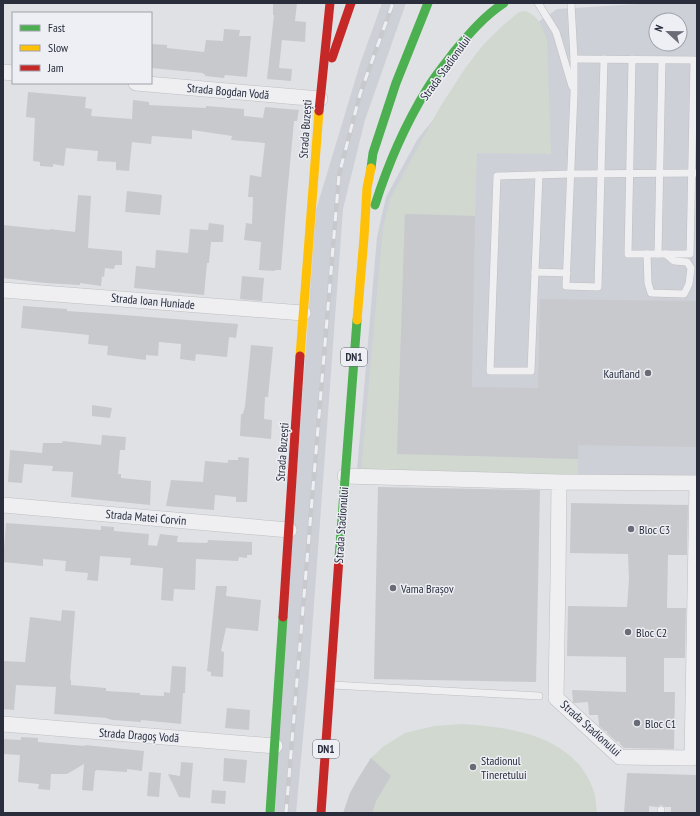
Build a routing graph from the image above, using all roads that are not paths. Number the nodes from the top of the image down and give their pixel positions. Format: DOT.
graph roads {
  1 [pos="330,3"];
  2 [pos="351,3"];
  3 [pos="428,3"];
  4 [pos="504,3"];
  5 [pos="538,3"];
  6 [pos="571,3"];
  7 [pos="419,50"];
  8 [pos="574,59"];
  9 [pos="604,59"];
  10 [pos="632,60"];
  11 [pos="662,60"];
  12 [pos="150,84"];
  13 [pos="574,93"];
  14 [pos="320,96"];
  15 [pos="374,152"];
  16 [pos="630,173"];
  17 [pos="659,173"];
  18 [pos="694,173"];
  19 [pos="570,174"];
  20 [pos="602,174"];
  21 [pos="539,175"];
  22 [pos="364,238"];
  23 [pos="647,254"];
  24 [pos="658,254"];
  25 [pos="666,254"];
  26 [pos="535,272"];
  27 [pos="567,273"];
  28 [pos="3,290"];
  29 [pos="303,313"];
  30 [pos="345,476"];
  31 [pos="559,482"];
  32 [pos="697,483"];
  33 [pos="3,505"];
  34 [pos="289,530"];
  35 [pos="330,685"];
  36 [pos="539,696"];
  37 [pos="3,724"];
  38 [pos="275,746"];
  39 [pos="270,813"];
  40 [pos="321,813"];
  1 -- 14 [label="main road, Strada Buzești"];
  2 -- 14 [label="main road, Strada Buzești"];
  3 -- 15 [label="main road, DN1"];
  4 -- 22 [label="main road, Strada Stadionului / DN1"];
  5 -- 13 [label="lane"];
  6 -- 8 [label="lane"];
  7 -- 15 [label="main road"];
  8 -- 9 [label="lane"];
  8 -- 13 [label="lane"];
  9 -- 10 [label="lane"];
  9 -- 20 [label="lane"];
  10 -- 11 [label="lane"];
  10 -- 16 [label="lane"];
  11 -- 17 [label="lane"];
  11 -- 18 [label="lane"];
  12 -- 14 [label="street, Strada Bogdan Vodă"];
  13 -- 19 [label="lane"];
  14 -- 29 [label="main road, Strada Buzești"];
  15 -- 22 [label="main road, Strada Stadionului / DN1"];
  16 -- 17 [label="lane"];
  16 -- 20 [label="lane"];
  16 -- 23 [label="lane"];
  17 -- 18 [label="lane"];
  17 -- 24 [label="lane"];
  18 -- 25 [label="lane"];
  19 -- 20 [label="lane"];
  19 -- 21 [label="lane"];
  19 -- 27 [label="lane"];
  20 -- 27 [label="lane"];
  21 -- 26 [label="lane"];
  21 -- 26 [label="lane"];
  22 -- 30 [label="main road, Strada Stadionului / DN1"];
  23 -- 24 [label="lane"];
  23 -- 25 [label="lane"];
  24 -- 25 [label="lane"];
  26 -- 27 [label="lane"];
  28 -- 29 [label="street, Strada Ioan Huniade"];
  29 -- 34 [label="main road, Strada Buzești"];
  30 -- 31 [label="street, Strada Stadionului"];
  30 -- 35 [label="main road, Strada Stadionului / DN1"];
  31 -- 32 [label="street, Strada Stadionului"];
  31 -- 32 [label="street, Strada Stadionului"];
  33 -- 34 [label="street, Strada Matei Corvin"];
  34 -- 38 [label="main road, Strada Buzești"];
  35 -- 36 [label="lane"];
  35 -- 40 [label="main road, Strada Stadionului / DN1"];
  37 -- 38 [label="street, Strada Dragoș Vodă"];
  38 -- 39 [label="main road, Strada Buzești"];
}
